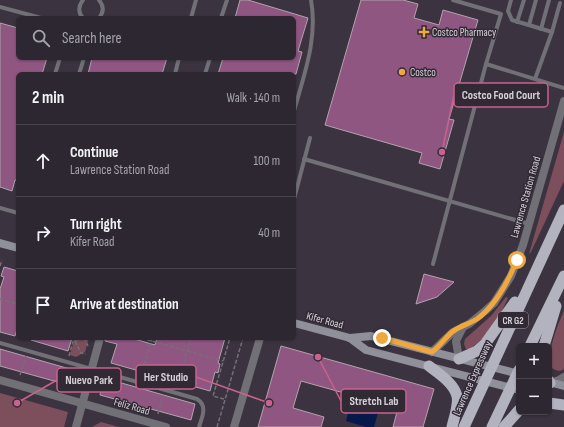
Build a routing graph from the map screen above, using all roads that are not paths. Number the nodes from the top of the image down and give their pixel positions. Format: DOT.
graph roads {
  1 [pos="83,0"];
  2 [pos="99,0"];
  3 [pos="196,0"];
  4 [pos="226,0"];
  5 [pos="311,0"];
  6 [pos="453,0"];
  7 [pos="511,0"];
  8 [pos="524,0"];
  9 [pos="536,0"];
  10 [pos="549,0"];
  11 [pos="560,4"];
  12 [pos="0,7"];
  13 [pos="34,16"];
  14 [pos="82,16"];
  15 [pos="100,16"];
  16 [pos="192,16"];
  17 [pos="222,16"];
  18 [pos="518,22"];
  19 [pos="529,26"];
  20 [pos="541,29"];
  21 [pos="552,32"];
  22 [pos="60,60"];
  23 [pos="83,60"];
  24 [pos="178,60"];
  25 [pos="210,60"];
  26 [pos="486,64"];
  27 [pos="56,72"];
  28 [pos="80,72"];
  29 [pos="176,72"];
  30 [pos="206,72"];
  31 [pos="535,79"];
  32 [pos="564,88"];
  33 [pos="564,101"];
  34 [pos="296,103"];
  35 [pos="310,138"];
  36 [pos="304,159"];
  37 [pos="296,191"];
  38 [pos="450,201"];
  39 [pos="0,208"];
  40 [pos="564,210"];
  41 [pos="16,212"];
  42 [pos="529,224"];
  43 [pos="0,243"];
  44 [pos="16,246"];
  45 [pos="433,264"];
  46 [pos="535,273"];
  47 [pos="564,277"];
  48 [pos="296,324"];
  49 [pos="463,326"];
  50 [pos="350,338"];
  51 [pos="99,340"];
  52 [pos="259,340"];
  53 [pos="0,343"];
  54 [pos="531,343"];
  55 [pos="545,343"];
  56 [pos="432,352"];
  57 [pos="459,359"];
  58 [pos="429,366"];
  59 [pos="491,367"];
  60 [pos="92,369"];
  61 [pos="516,372"];
  62 [pos="564,377"];
  63 [pos="516,379"];
  64 [pos="0,380"];
  65 [pos="484,381"];
  66 [pos="552,381"];
  67 [pos="552,383"];
  68 [pos="564,386"];
  69 [pos="514,389"];
  70 [pos="552,399"];
  71 [pos="82,403"];
  72 [pos="552,403"];
  73 [pos="564,404"];
  74 [pos="516,413"];
  75 [pos="76,427"];
  76 [pos="166,427"];
  77 [pos="199,427"];
  78 [pos="234,427"];
  79 [pos="452,427"];
  80 [pos="464,427"];
  81 [pos="492,427"];
  82 [pos="504,427"];
  1 -- 14 [label="lane"];
  2 -- 15 [label="lane"];
  3 -- 16 [label="lane"];
  4 -- 17 [label="lane"];
  5 -- 34 [label="lane"];
  6 -- 26 [label="lane"];
  7 -- 18 [label="lane"];
  8 -- 18 [label="lane"];
  9 -- 19 [label="lane"];
  10 -- 20 [label="lane"];
  11 -- 21 [label="lane"];
  12 -- 13 [label="lane"];
  18 -- 19 [label="lane"];
  19 -- 20 [label="lane"];
  20 -- 21 [label="lane"];
  21 -- 31 [label="lane"];
  22 -- 27 [label="lane"];
  23 -- 28 [label="lane"];
  24 -- 29 [label="lane"];
  25 -- 30 [label="lane"];
  26 -- 31 [label="lane"];
  26 -- 38 [label="lane"];
  31 -- 32 [label="lane"];
  33 -- 42 [label="street, Lawrence Station Road"];
  35 -- 36 [label="lane"];
  36 -- 37 [label="lane"];
  36 -- 38 [label="lane"];
  38 -- 42 [label="lane"];
  38 -- 45 [label="lane"];
  39 -- 41 [label="lane"];
  40 -- 46 [label="highway, Lawrence Expressway / CR G2"];
  42 -- 49 [label="street, Lawrence Station Road"];
  43 -- 44 [label="main road"];
  46 -- 57 [label="highway"];
  46 -- 59 [label="highway, Lawrence Expressway / CR G2"];
  47 -- 54 [label="highway, CR G2"];
  47 -- 55 [label="highway"];
  48 -- 50 [label="main road, Kifer Road"];
  49 -- 56 [label="street, Lawrence Station Road"];
  49 -- 57 [label="street"];
  50 -- 56 [label="main road, Kifer Road"];
  50 -- 58 [label="main road, Kifer Road"];
  51 -- 60 [label="street"];
  52 -- 78 [label="street"];
  53 -- 60 [label="lane"];
  56 -- 57 [label="main road, Kifer Road"];
  57 -- 59 [label="main road, Kifer Road"];
  58 -- 65 [label="main road, Kifer Road"];
  58 -- 79 [label="highway"];
  59 -- 61 [label="main road, Kifer Road"];
  59 -- 65 [label="highway, Lawrence Expressway / CR G2"];
  60 -- 71 [label="street"];
  60 -- 77 [label="lane"];
  62 -- 66 [label="street"];
  63 -- 69 [label="highway"];
  64 -- 71 [label="street, Feliz Road"];
  65 -- 69 [label="main road, Kifer Road"];
  65 -- 80 [label="highway, Lawrence Expressway / CR G2"];
  67 -- 68 [label="main road"];
  69 -- 81 [label="highway"];
  70 -- 73 [label="main road"];
  71 -- 75 [label="street"];
  71 -- 76 [label="street, Feliz Road"];
  72 -- 73 [label="highway"];
  74 -- 82 [label="highway"];
}
